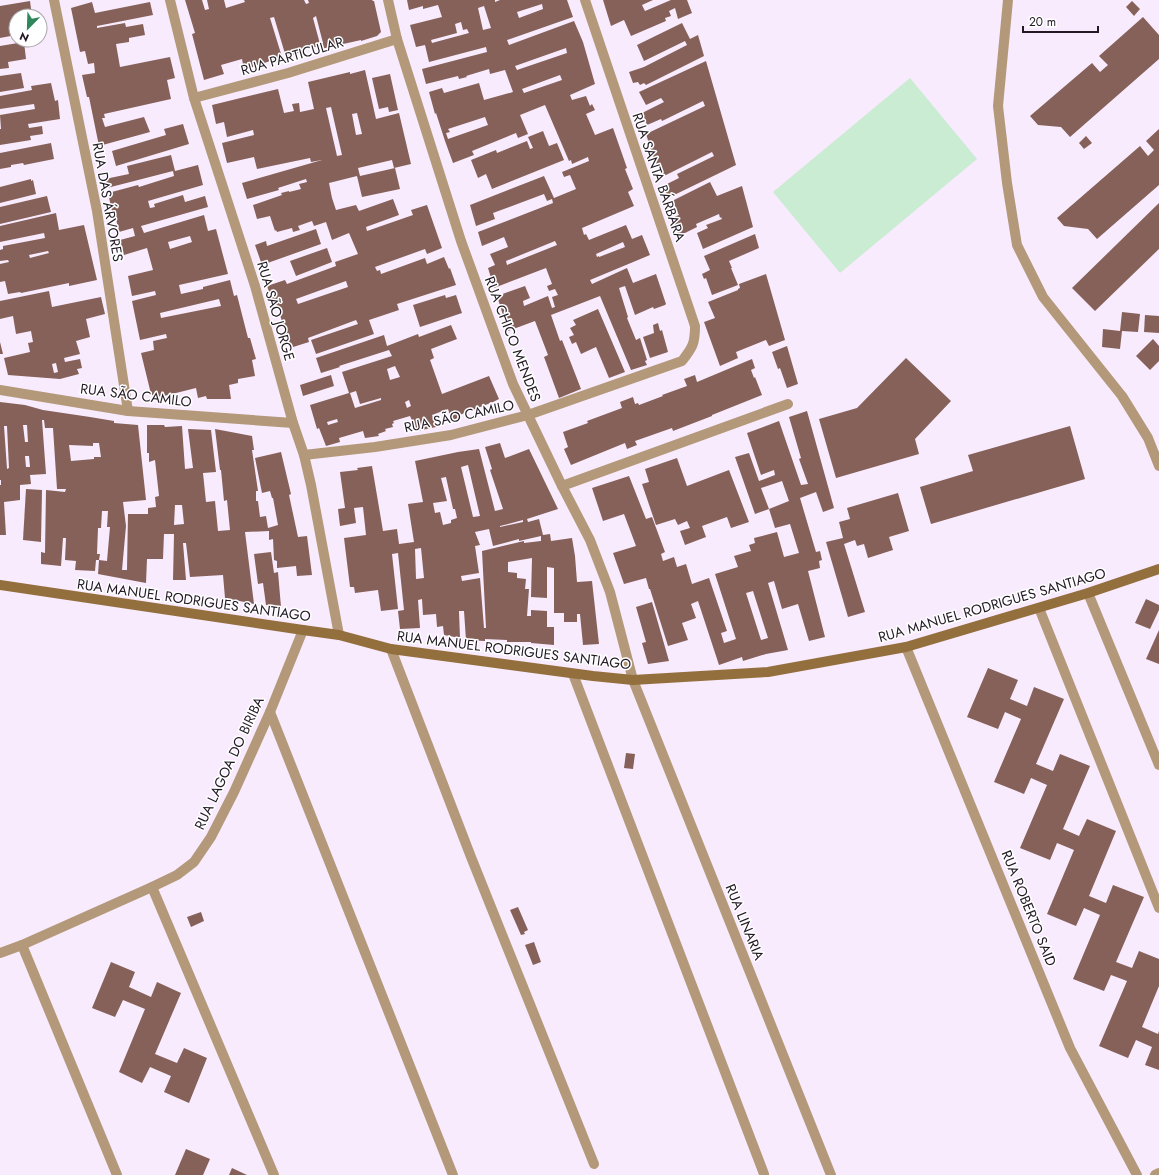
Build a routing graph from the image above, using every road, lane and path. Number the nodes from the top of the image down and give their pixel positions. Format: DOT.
graph roads {
  1 [pos="54,0"];
  2 [pos="170,0"];
  3 [pos="388,0"];
  4 [pos="585,0"];
  5 [pos="1008,0"];
  6 [pos="396,39"];
  7 [pos="194,98"];
  8 [pos="682,361"];
  9 [pos="0,390"];
  10 [pos="788,404"];
  11 [pos="128,411"];
  12 [pos="528,415"];
  13 [pos="293,423"];
  14 [pos="304,455"];
  15 [pos="1159,466"];
  16 [pos="562,486"];
  17 [pos="1159,569"];
  18 [pos="0,585"];
  19 [pos="1088,594"];
  20 [pos="1039,608"];
  21 [pos="303,630"];
  22 [pos="339,634"];
  23 [pos="906,646"];
  24 [pos="391,649"];
  25 [pos="573,674"];
  26 [pos="633,680"];
  27 [pos="270,712"];
  28 [pos="1159,765"];
  29 [pos="152,888"];
  30 [pos="1159,908"];
  31 [pos="22,945"];
  32 [pos="0,953"];
  33 [pos="594,1164"];
  34 [pos="1159,1173"];
  35 [pos="764,1174"];
  36 [pos="117,1175"];
  37 [pos="274,1175"];
  38 [pos="453,1175"];
  39 [pos="831,1175"];
  40 [pos="1137,1175"];
  41 [pos="1154,1175"];
  1 -- 11 [label="street, RUA DAS ÁRVORES"];
  2 -- 7 [label="street, RUA SÃO JORGE"];
  3 -- 6 [label="street, RUA CHICO MENDES"];
  4 -- 8 [label="street, RUA SANTA BÁRBARA"];
  5 -- 15 [label="street"];
  6 -- 7 [label="street, RUA PARTICULAR"];
  6 -- 12 [label="street, RUA CHICO MENDES"];
  7 -- 13 [label="street, RUA SÃO JORGE"];
  8 -- 12 [label="street, RUA SÃO CAMILO"];
  9 -- 11 [label="street, RUA SÃO CAMILO"];
  10 -- 16 [label="street"];
  11 -- 13 [label="street, RUA SÃO CAMILO"];
  12 -- 14 [label="street, RUA SÃO CAMILO"];
  12 -- 16 [label="street, RUA CHICO MENDES"];
  13 -- 14 [label="street, RUA SÃO JORGE"];
  14 -- 22 [label="street, RUA SÃO JORGE"];
  16 -- 26 [label="street, RUA CHICO MENDES"];
  17 -- 19 [label="main road, RUA MANUEL RODRIGUES SANTIAGO"];
  18 -- 21 [label="main road, RUA MANUEL RODRIGUES SANTIAGO"];
  19 -- 20 [label="main road, RUA MANUEL RODRIGUES SANTIAGO"];
  19 -- 28 [label="street"];
  20 -- 23 [label="main road, RUA MANUEL RODRIGUES SANTIAGO"];
  20 -- 30 [label="street"];
  21 -- 22 [label="main road, RUA MANUEL RODRIGUES SANTIAGO"];
  21 -- 27 [label="street, RUA LAGOA DO BIRIBA"];
  22 -- 24 [label="main road, RUA MANUEL RODRIGUES SANTIAGO"];
  23 -- 26 [label="main road, RUA MANUEL RODRIGUES SANTIAGO"];
  23 -- 40 [label="street, RUA ROBERTO SAID"];
  24 -- 25 [label="main road, RUA MANUEL RODRIGUES SANTIAGO"];
  24 -- 33 [label="street"];
  25 -- 26 [label="main road, RUA MANUEL RODRIGUES SANTIAGO"];
  25 -- 35 [label="street"];
  26 -- 39 [label="street, RUA LINARIA"];
  27 -- 29 [label="street, RUA LAGOA DO BIRIBA"];
  27 -- 38 [label="street"];
  29 -- 31 [label="street, RUA LAGOA DO BIRIBA"];
  29 -- 37 [label="street"];
  31 -- 32 [label="street, RUA LAGOA DO BIRIBA"];
  31 -- 36 [label="street"];
  34 -- 41 [label="street"];
}
